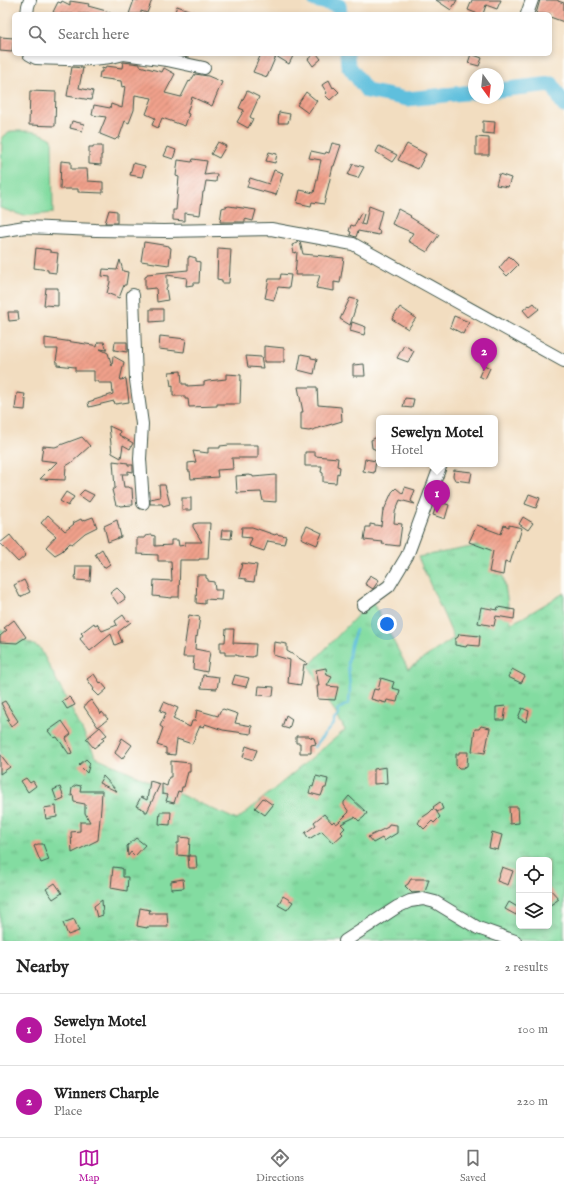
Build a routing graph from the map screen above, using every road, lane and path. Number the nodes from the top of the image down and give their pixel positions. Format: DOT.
graph roads {
  1 [pos="30,0"];
  2 [pos="532,0"];
  3 [pos="27,12"];
  4 [pos="528,12"];
  5 [pos="32,56"];
  6 [pos="115,56"];
  7 [pos="138,56"];
  8 [pos="204,68"];
  9 [pos="0,231"];
  10 [pos="133,295"];
  11 [pos="564,361"];
  12 [pos="440,467"];
  13 [pos="143,503"];
  14 [pos="363,605"];
  15 [pos="345,941"];
  16 [pos="515,941"];
  1 -- 3 [label="street"];
  2 -- 4 [label="street"];
  5 -- 6 [label="street"];
  7 -- 8 [label="street"];
  9 -- 11 [label="street"];
  10 -- 13 [label="street"];
  12 -- 14 [label="street"];
  15 -- 16 [label="street"];
}
